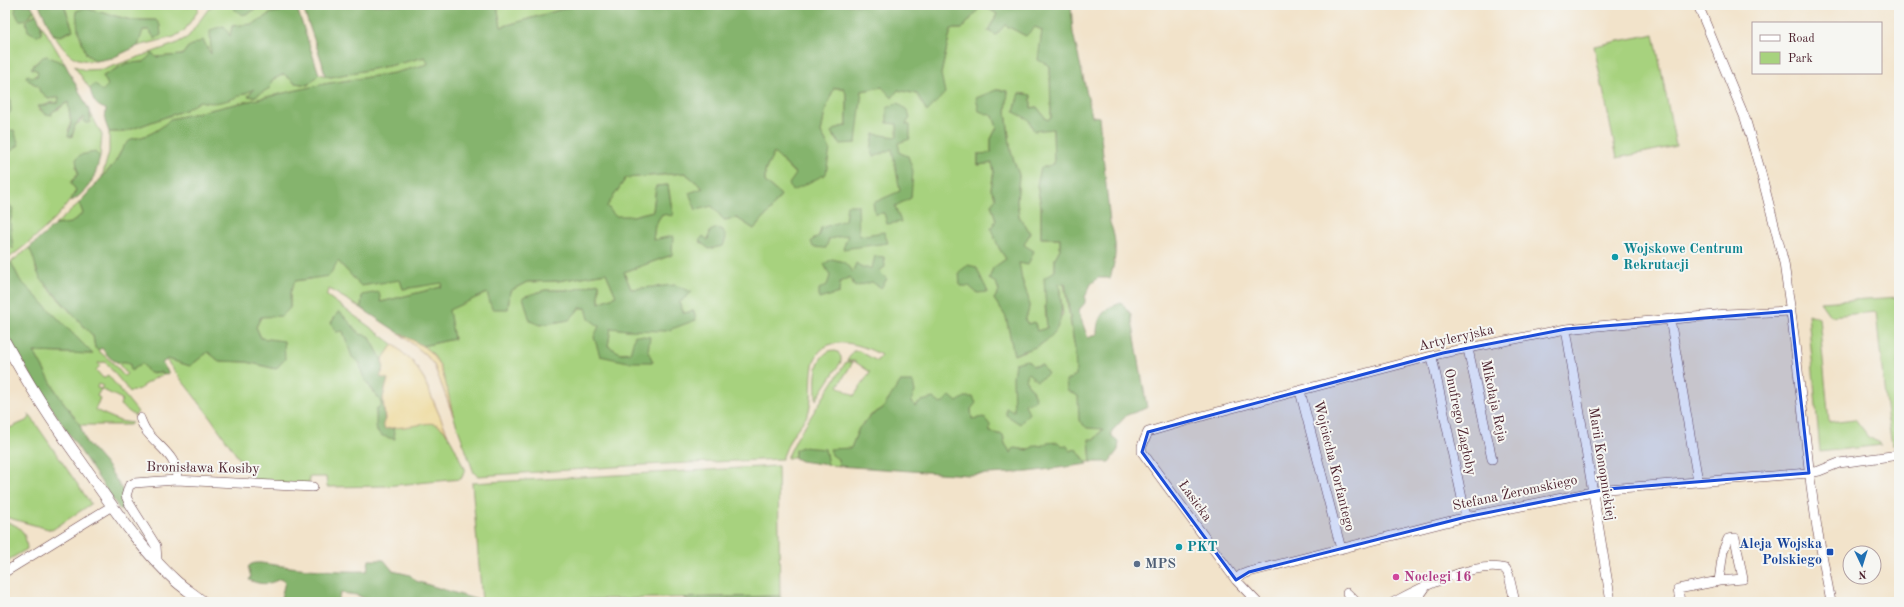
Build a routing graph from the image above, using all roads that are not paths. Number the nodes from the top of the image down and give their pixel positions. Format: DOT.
graph roads {
  1 [pos="1698,5"];
  2 [pos="1791,311"];
  3 [pos="1670,319"];
  4 [pos="1566,330"];
  5 [pos="5,342"];
  6 [pos="1468,349"];
  7 [pos="1432,357"];
  8 [pos="1300,391"];
  9 [pos="140,418"];
  10 [pos="1142,446"];
  11 [pos="1899,455"];
  12 [pos="1492,459"];
  13 [pos="1809,473"];
  14 [pos="176,480"];
  15 [pos="1698,481"];
  16 [pos="313,487"];
  17 [pos="1592,492"];
  18 [pos="112,506"];
  19 [pos="1466,517"];
  20 [pos="1341,549"];
  21 [pos="157,560"];
  22 [pos="5,572"];
  23 [pos="1236,580"];
  24 [pos="1719,581"];
  25 [pos="1425,588"];
  26 [pos="1347,593"];
  27 [pos="203,602"];
  28 [pos="1257,602"];
  29 [pos="1356,602"];
  30 [pos="1394,602"];
  31 [pos="1415,602"];
  32 [pos="1515,602"];
  33 [pos="1611,602"];
  34 [pos="1680,602"];
  35 [pos="1831,602"];
  1 -- 2 [label="street"];
  2 -- 3 [label="street, Artyleryjska"];
  2 -- 13 [label="street"];
  3 -- 4 [label="street, Artyleryjska"];
  3 -- 15 [label="street"];
  4 -- 6 [label="street, Artyleryjska"];
  4 -- 17 [label="street, Marii Konopnickiej"];
  5 -- 18 [label="street, Bronisława Kosiby"];
  6 -- 7 [label="street, Artyleryjska"];
  6 -- 12 [label="street, Mikołaja Reja"];
  7 -- 8 [label="street, Artyleryjska"];
  7 -- 19 [label="street, Onufrego Zagłoby"];
  8 -- 10 [label="street, Artyleryjska"];
  8 -- 20 [label="street, Wojciecha Korfantego"];
  9 -- 14 [label="street"];
  10 -- 23 [label="street, Łasicka"];
  11 -- 13 [label="street, Stefana Żeromskiego"];
  13 -- 15 [label="street, Stefana Żeromskiego"];
  13 -- 35 [label="street"];
  14 -- 16 [label="street, Bronisława Kosiby"];
  14 -- 21 [label="street, Bronisława Kosiby"];
  15 -- 17 [label="street, Stefana Żeromskiego"];
  17 -- 19 [label="street, Stefana Żeromskiego"];
  17 -- 33 [label="street, Marii Konopnickiej"];
  18 -- 21 [label="street, Bronisława Kosiby"];
  18 -- 22 [label="street"];
  19 -- 20 [label="street, Stefana Żeromskiego"];
  20 -- 23 [label="street, Stefana Żeromskiego"];
  21 -- 27 [label="street, Bronisława Kosiby"];
  23 -- 28 [label="street, Łasicka"];
  24 -- 24 [label="street"];
  24 -- 34 [label="street"];
  25 -- 30 [label="street"];
  25 -- 31 [label="street"];
  25 -- 32 [label="street"];
  26 -- 29 [label="street"];
}
